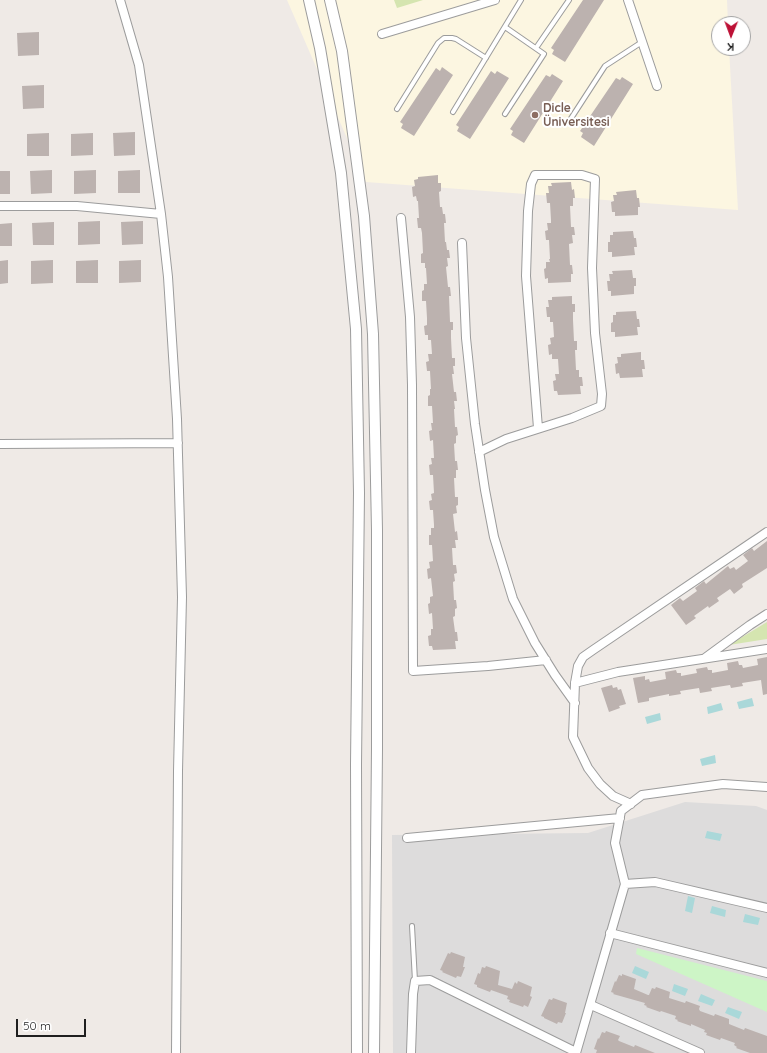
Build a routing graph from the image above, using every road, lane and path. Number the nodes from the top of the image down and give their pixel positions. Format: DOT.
graph roads {
  1 [pos="120,0"];
  2 [pos="309,0"];
  3 [pos="330,0"];
  4 [pos="495,0"];
  5 [pos="521,0"];
  6 [pos="569,0"];
  7 [pos="628,0"];
  8 [pos="505,27"];
  9 [pos="382,34"];
  10 [pos="642,42"];
  11 [pos="536,48"];
  12 [pos="486,58"];
  13 [pos="657,86"];
  14 [pos="397,109"];
  15 [pos="453,112"];
  16 [pos="505,114"];
  17 [pos="570,120"];
  18 [pos="0,206"];
  19 [pos="161,214"];
  20 [pos="401,218"];
  21 [pos="462,244"];
  22 [pos="538,428"];
  23 [pos="0,444"];
  24 [pos="178,444"];
  25 [pos="479,452"];
  26 [pos="767,532"];
  27 [pos="767,614"];
  28 [pos="767,649"];
  29 [pos="546,660"];
  30 [pos="703,660"];
  31 [pos="575,683"];
  32 [pos="574,704"];
  33 [pos="767,787"];
  34 [pos="631,804"];
  35 [pos="620,818"];
  36 [pos="406,838"];
  37 [pos="625,884"];
  38 [pos="767,908"];
  39 [pos="412,926"];
  40 [pos="610,933"];
  41 [pos="767,973"];
  42 [pos="415,981"];
  43 [pos="591,1005"];
  44 [pos="576,1052"];
  45 [pos="176,1053"];
  46 [pos="357,1053"];
  47 [pos="374,1053"];
  48 [pos="411,1053"];
  49 [pos="700,1053"];
  1 -- 19 [label="street"];
  2 -- 46 [label="street"];
  3 -- 47 [label="street"];
  4 -- 9 [label="street"];
  5 -- 8 [label="lane"];
  6 -- 11 [label="lane"];
  7 -- 10 [label="street"];
  8 -- 11 [label="lane"];
  8 -- 12 [label="lane"];
  10 -- 13 [label="street"];
  10 -- 17 [label="lane"];
  11 -- 16 [label="lane"];
  12 -- 14 [label="lane"];
  12 -- 15 [label="lane"];
  18 -- 19 [label="street"];
  19 -- 24 [label="street"];
  20 -- 29 [label="street"];
  21 -- 25 [label="street"];
  22 -- 22 [label="street"];
  22 -- 25 [label="street"];
  23 -- 24 [label="street"];
  24 -- 45 [label="street"];
  25 -- 29 [label="street"];
  26 -- 31 [label="street"];
  27 -- 30 [label="street"];
  28 -- 30 [label="street"];
  29 -- 32 [label="street"];
  30 -- 31 [label="street"];
  31 -- 32 [label="street"];
  32 -- 34 [label="street"];
  33 -- 34 [label="street"];
  34 -- 35 [label="street"];
  35 -- 36 [label="street"];
  35 -- 37 [label="street"];
  37 -- 38 [label="street"];
  37 -- 40 [label="street"];
  39 -- 42 [label="lane"];
  40 -- 41 [label="street"];
  40 -- 43 [label="street"];
  42 -- 44 [label="street"];
  42 -- 48 [label="street"];
  43 -- 44 [label="street"];
  43 -- 49 [label="street"];
}
